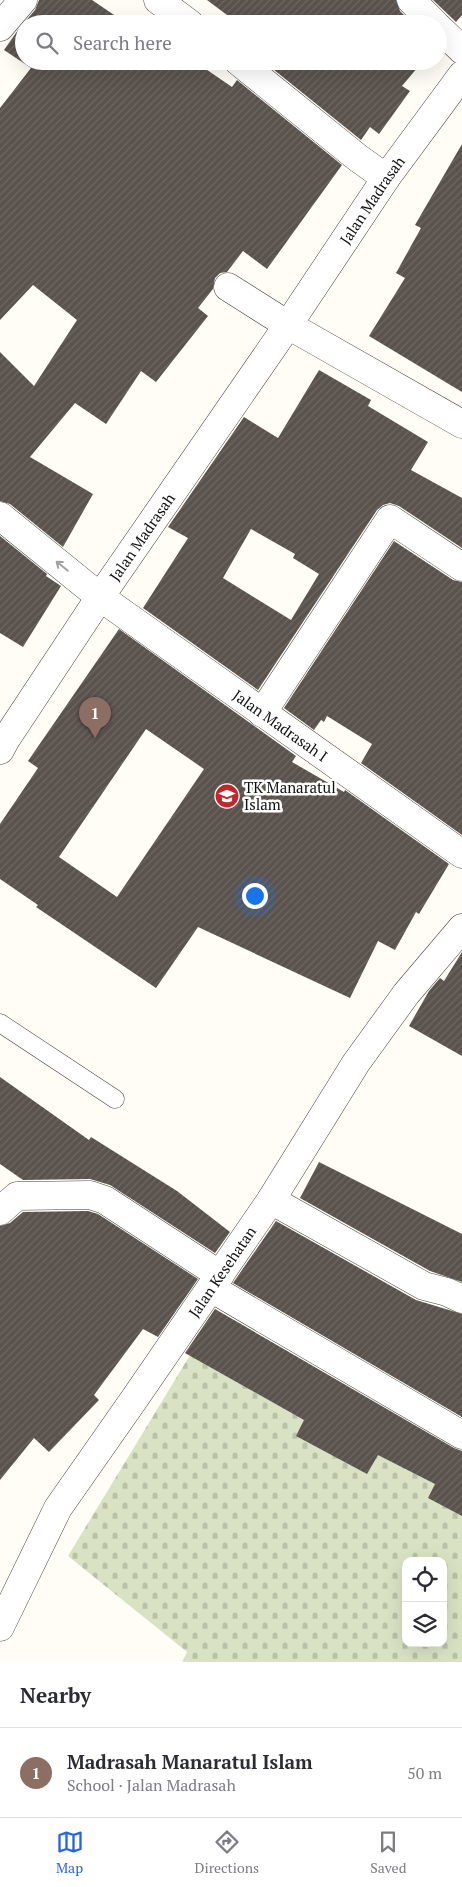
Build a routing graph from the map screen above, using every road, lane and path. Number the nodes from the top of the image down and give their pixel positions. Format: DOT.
graph roads {
  1 [pos="23,0"];
  2 [pos="158,0"];
  3 [pos="411,0"];
  4 [pos="178,15"];
  5 [pos="426,15"];
  6 [pos="0,27"];
  7 [pos="447,35"];
  8 [pos="462,50"];
  9 [pos="249,70"];
  10 [pos="461,78"];
  11 [pos="386,178"];
  12 [pos="228,286"];
  13 [pos="288,325"];
  14 [pos="462,424"];
  15 [pos="0,516"];
  16 [pos="462,567"];
  17 [pos="100,597"];
  18 [pos="262,712"];
  19 [pos="2,741"];
  20 [pos="462,854"];
  21 [pos="462,928"];
  22 [pos="0,1023"];
  23 [pos="115,1098"];
  24 [pos="271,1200"];
  25 [pos="0,1212"];
  26 [pos="215,1282"];
  27 [pos="462,1299"];
  28 [pos="462,1435"];
  29 [pos="0,1627"];
  1 -- 6 [label="street"];
  2 -- 4 [label="street"];
  3 -- 5 [label="street"];
  7 -- 8 [label="street"];
  9 -- 11 [label="street"];
  10 -- 11 [label="street, Jalan Madrasah"];
  11 -- 13 [label="street, Jalan Madrasah"];
  12 -- 13 [label="street"];
  13 -- 14 [label="street"];
  13 -- 17 [label="street, Jalan Madrasah"];
  17 -- 15 [label="street, Jalan Madrasah I, one-way"];
  16 -- 18 [label="street"];
  17 -- 18 [label="street, Jalan Madrasah I"];
  17 -- 19 [label="street, Jalan Madrasah"];
  18 -- 20 [label="street, Jalan Madrasah I"];
  21 -- 24 [label="street, Jalan Kesehatan"];
  22 -- 23 [label="lane"];
  24 -- 26 [label="street, Jalan Kesehatan"];
  24 -- 27 [label="street"];
  25 -- 26 [label="street"];
  26 -- 28 [label="street"];
  26 -- 29 [label="street, Jalan Kesehatan"];
}
